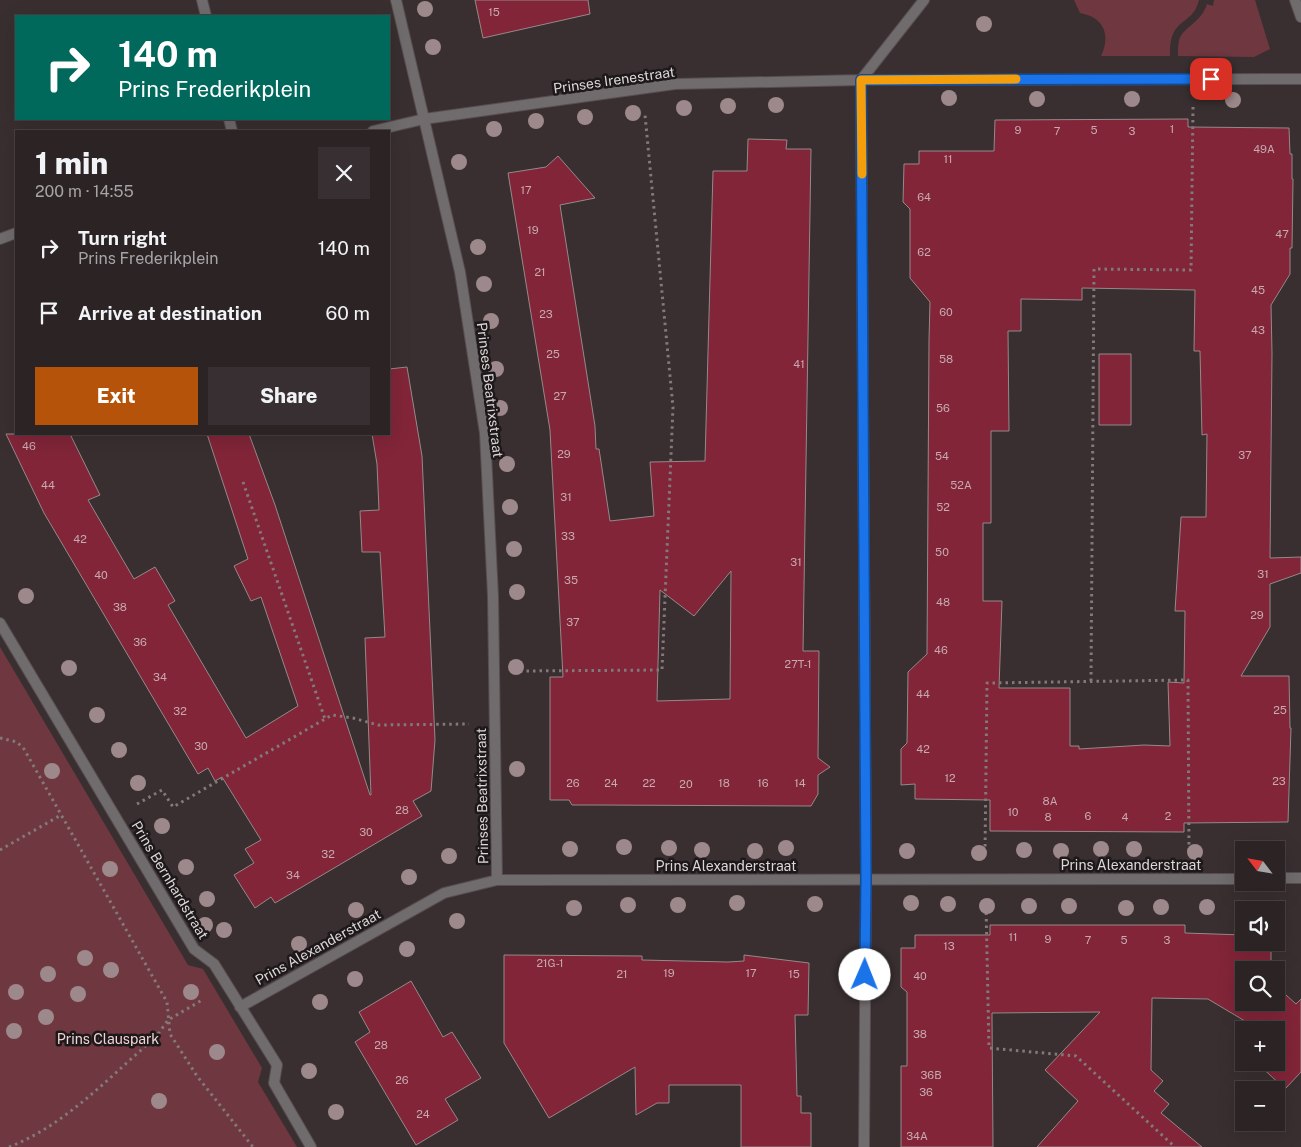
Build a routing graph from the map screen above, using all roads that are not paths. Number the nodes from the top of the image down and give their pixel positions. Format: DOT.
graph roads {
  1 [pos="202,0"];
  2 [pos="396,0"];
  3 [pos="924,0"];
  4 [pos="1295,0"];
  5 [pos="206,15"];
  6 [pos="1301,17"];
  7 [pos="1301,79"];
  8 [pos="861,80"];
  9 [pos="424,120"];
  10 [pos="379,130"];
  11 [pos="15,234"];
  12 [pos="0,239"];
  13 [pos="0,623"];
  14 [pos="1235,878"];
  15 [pos="1285,878"];
  16 [pos="1301,878"];
  17 [pos="866,879"];
  18 [pos="497,880"];
  19 [pos="240,1007"];
  20 [pos="312,1147"];
  21 [pos="864,1147"];
  1 -- 5 [label="street"];
  2 -- 9 [label="street, Prinses Beatrixstraat"];
  3 -- 8 [label="street"];
  4 -- 6 [label="street"];
  7 -- 8 [label="street, Prinses Irenestraat"];
  8 -- 9 [label="street, Prinses Irenestraat"];
  8 -- 17 [label="street"];
  9 -- 10 [label="street, Prinses Irenestraat"];
  9 -- 18 [label="street, Prinses Beatrixstraat"];
  11 -- 12 [label="street"];
  13 -- 19 [label="street, Prins Bernhardstraat"];
  14 -- 17 [label="street, Prins Alexanderstraat"];
  15 -- 16 [label="street"];
  17 -- 18 [label="street, Prins Alexanderstraat"];
  17 -- 21 [label="street"];
  18 -- 19 [label="street, Prins Alexanderstraat"];
  19 -- 20 [label="street, Prins Bernhardstraat"];
}
